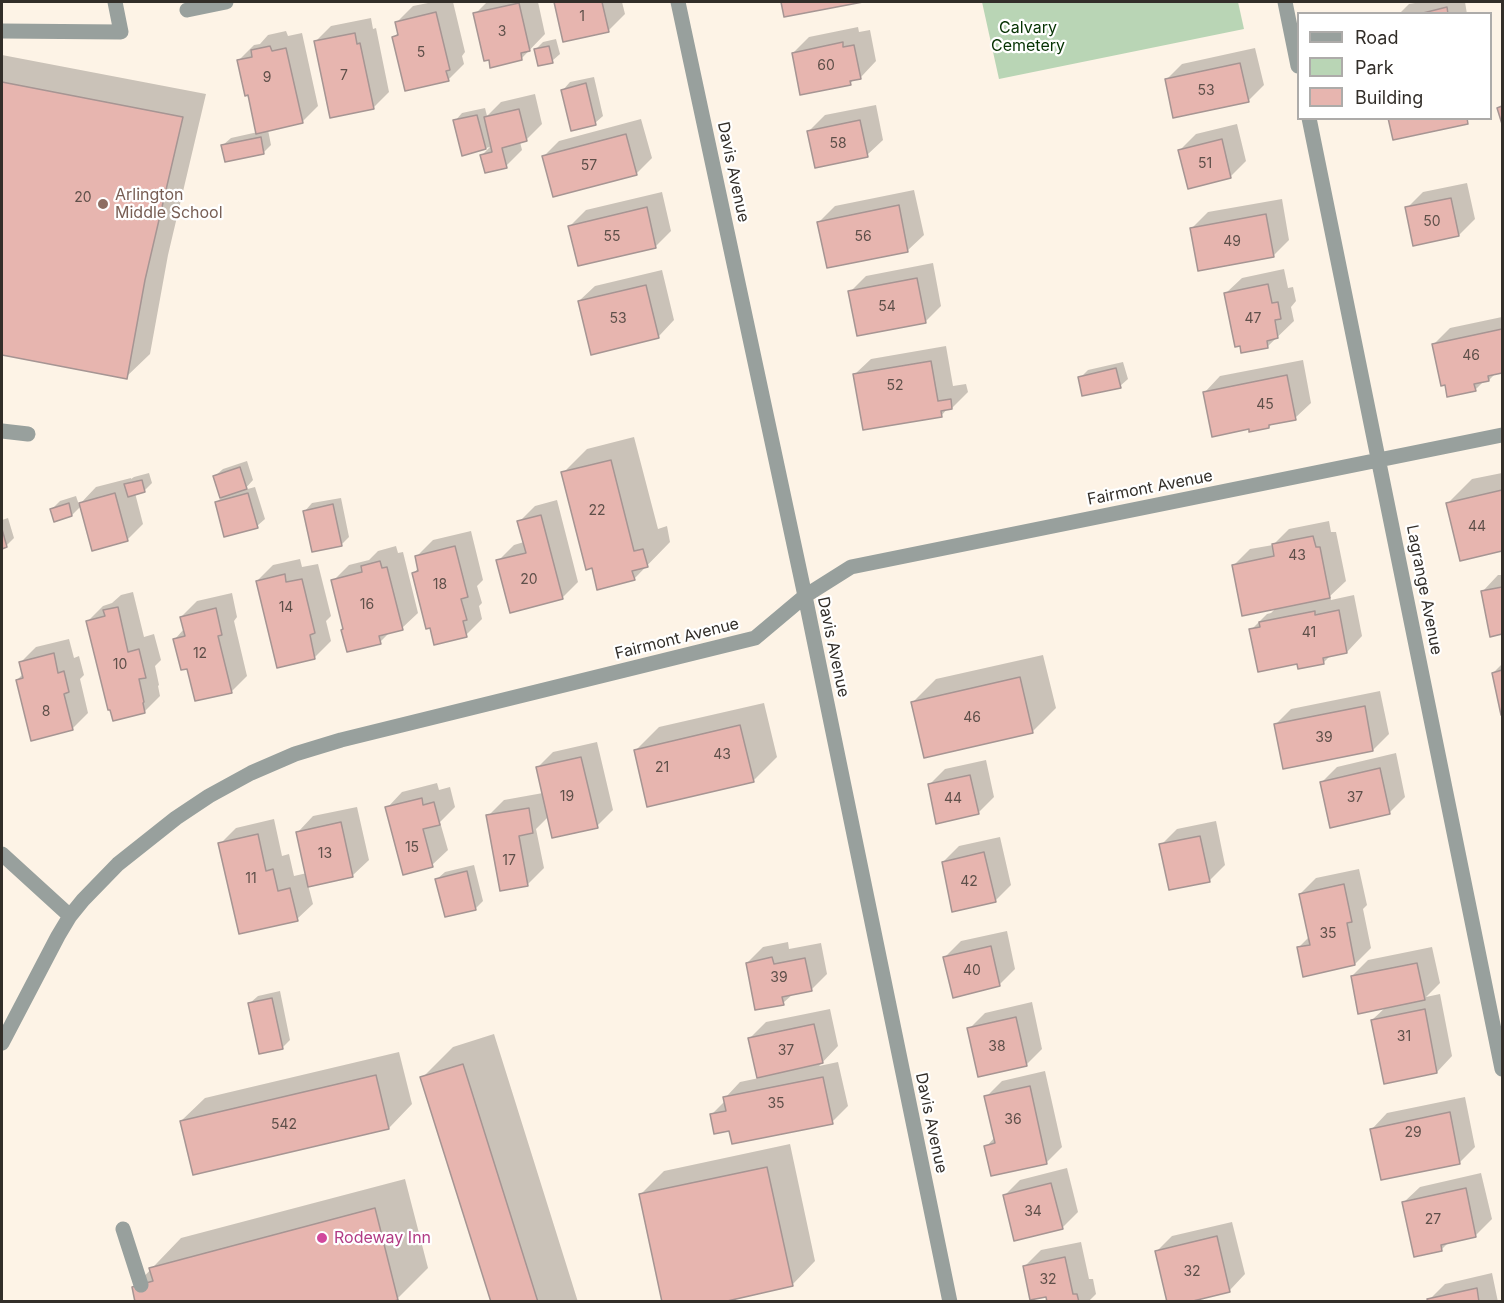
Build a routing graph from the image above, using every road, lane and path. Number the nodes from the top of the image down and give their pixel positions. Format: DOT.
graph roads {
  1 [pos="115,2"];
  2 [pos="226,2"];
  3 [pos="678,2"];
  4 [pos="1286,2"];
  5 [pos="187,10"];
  6 [pos="2,31"];
  7 [pos="1297,56"];
  8 [pos="1309,120"];
  9 [pos="2,431"];
  10 [pos="28,434"];
  11 [pos="1503,435"];
  12 [pos="1379,460"];
  13 [pos="805,596"];
  14 [pos="2,854"];
  15 [pos="70,916"];
  16 [pos="2,1043"];
  17 [pos="1503,1069"];
  18 [pos="123,1229"];
  19 [pos="141,1285"];
  20 [pos="950,1302"];
  1 -- 6 [label="street"];
  2 -- 5 [label="street"];
  3 -- 13 [label="street, Davis Avenue"];
  4 -- 7 [label="street"];
  8 -- 12 [label="street, Lagrange Avenue"];
  9 -- 10 [label="street"];
  11 -- 12 [label="street, Fairmont Avenue"];
  12 -- 13 [label="street, Fairmont Avenue"];
  12 -- 17 [label="street, Lagrange Avenue"];
  13 -- 15 [label="street, Fairmont Avenue"];
  13 -- 20 [label="street, Davis Avenue"];
  14 -- 15 [label="street"];
  15 -- 16 [label="street, Fairmont Avenue"];
  18 -- 19 [label="street"];
}
